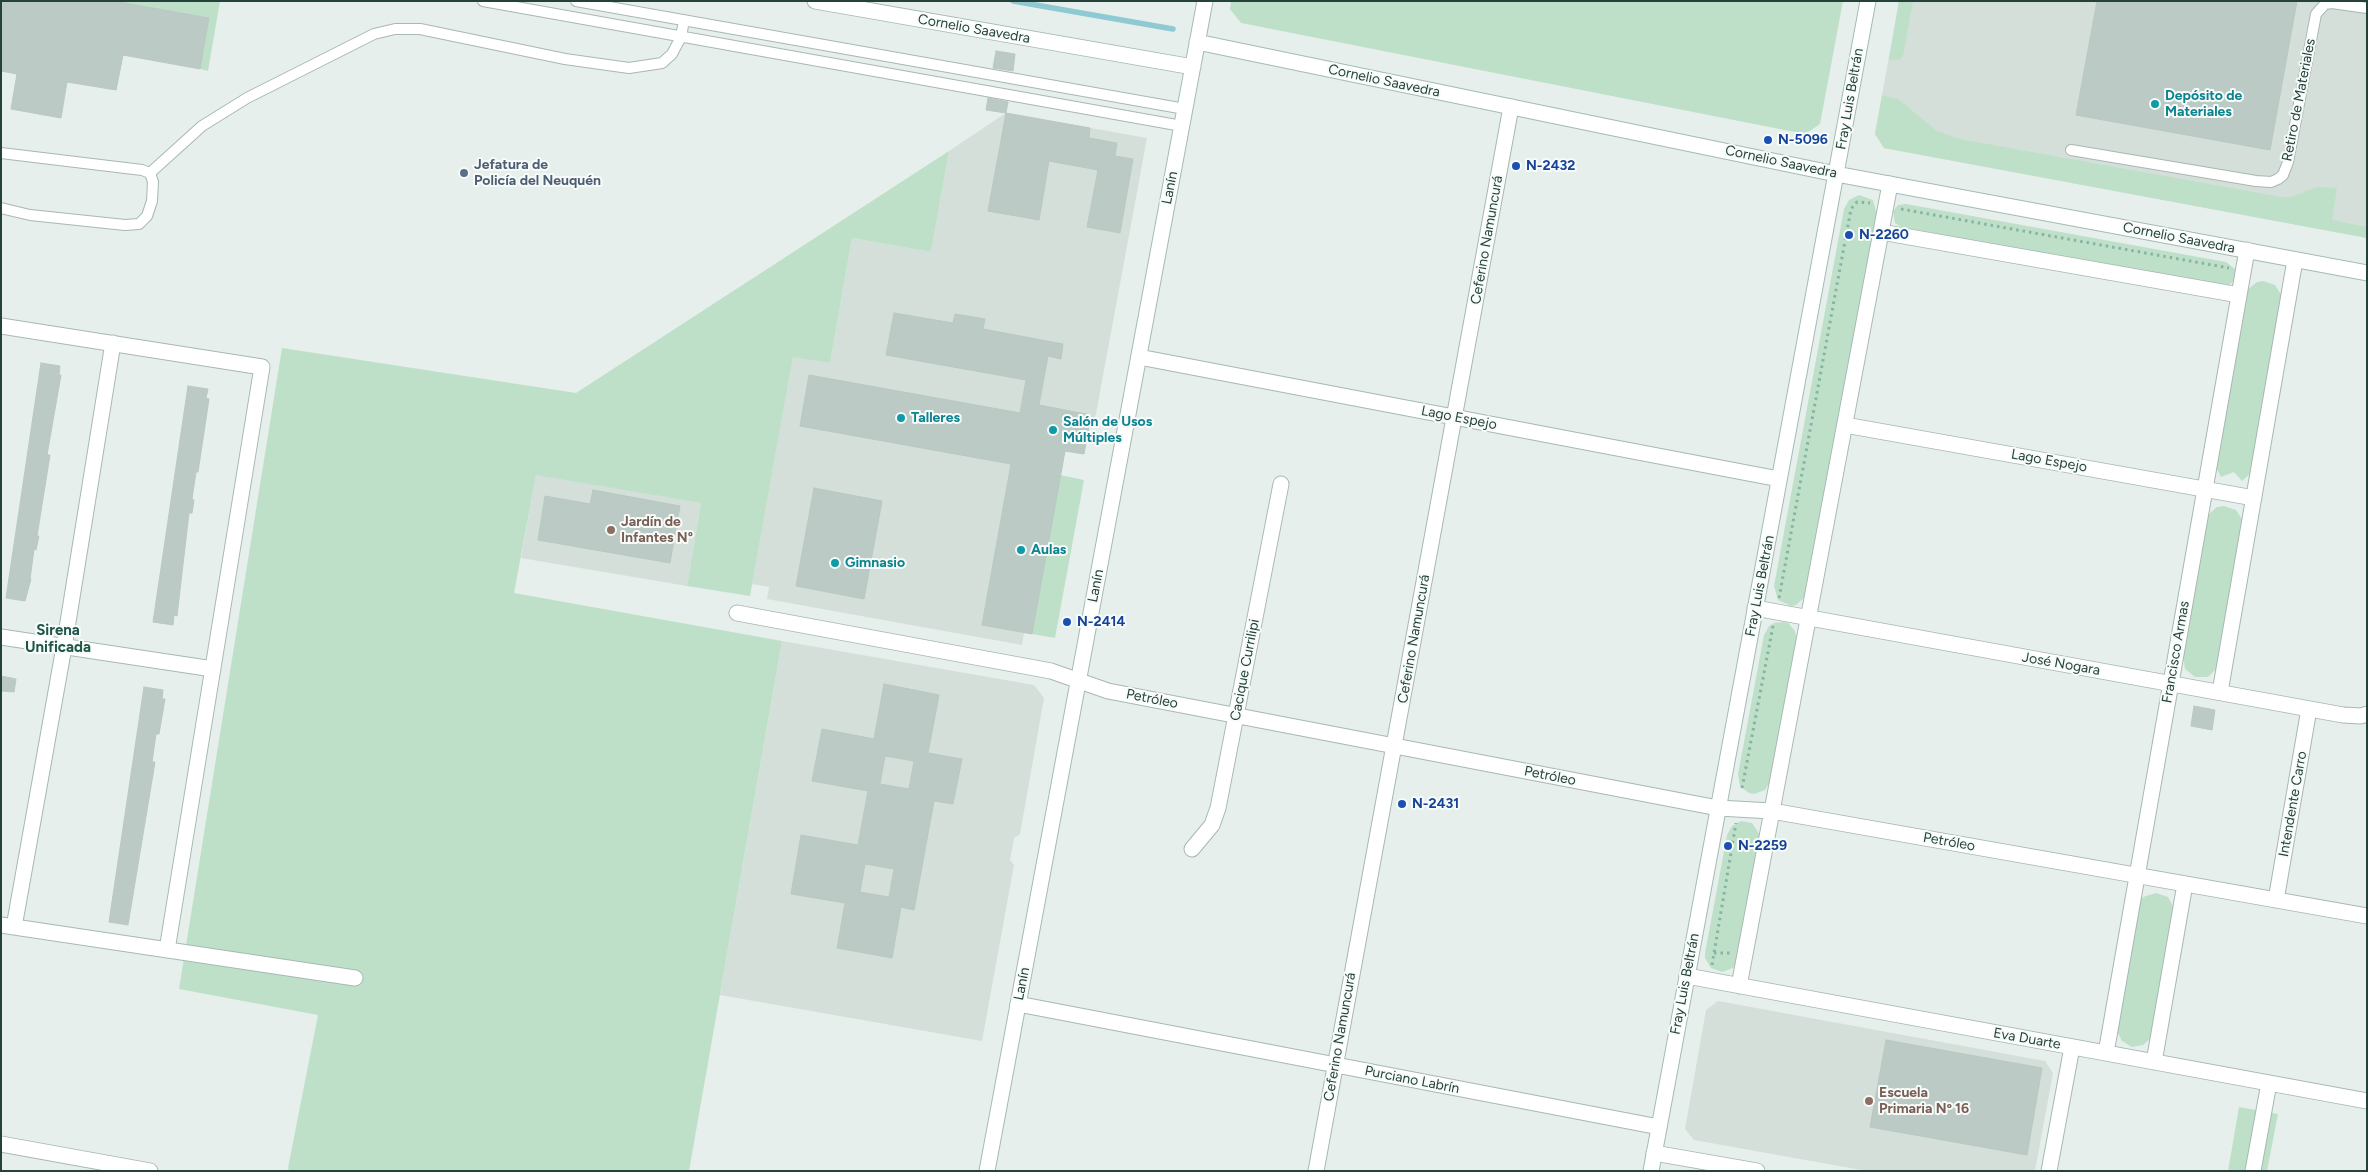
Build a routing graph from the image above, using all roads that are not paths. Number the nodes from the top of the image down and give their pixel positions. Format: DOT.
graph roads {
  1 [pos="483,1"];
  2 [pos="576,1"];
  3 [pos="815,1"];
  4 [pos="1205,1"];
  5 [pos="1868,1"];
  6 [pos="2367,8"];
  7 [pos="684,20"];
  8 [pos="681,37"];
  9 [pos="1197,42"];
  10 [pos="1192,67"];
  11 [pos="1512,107"];
  12 [pos="1185,109"];
  13 [pos="1182,126"];
  14 [pos="2071,150"];
  15 [pos="1,153"];
  16 [pos="150,174"];
  17 [pos="1836,174"];
  18 [pos="1890,184"];
  19 [pos="1,208"];
  20 [pos="1881,232"];
  21 [pos="2247,250"];
  22 [pos="2295,260"];
  23 [pos="2367,273"];
  24 [pos="2239,295"];
  25 [pos="1,326"];
  26 [pos="112,343"];
  27 [pos="1139,357"];
  28 [pos="1454,417"];
  29 [pos="1845,425"];
  30 [pos="1780,479"];
  31 [pos="1281,484"];
  32 [pos="2205,489"];
  33 [pos="2254,498"];
  34 [pos="1756,608"];
  35 [pos="737,613"];
  36 [pos="1809,618"];
  37 [pos="1,637"];
  38 [pos="64,647"];
  39 [pos="213,669"];
  40 [pos="1078,680"];
  41 [pos="2171,684"];
  42 [pos="2220,692"];
  43 [pos="2309,709"];
  44 [pos="2367,714"];
  45 [pos="1236,715"];
  46 [pos="1394,746"];
  47 [pos="1718,808"];
  48 [pos="1772,811"];
  49 [pos="1192,849"];
  50 [pos="2137,875"];
  51 [pos="2185,884"];
  52 [pos="2276,900"];
  53 [pos="2367,916"];
  54 [pos="8,926"];
  55 [pos="166,950"];
  56 [pos="1687,976"];
  57 [pos="355,978"];
  58 [pos="1740,986"];
  59 [pos="1018,1004"];
  60 [pos="2072,1047"];
  61 [pos="2106,1053"];
  62 [pos="2154,1062"];
  63 [pos="1335,1065"];
  64 [pos="2269,1083"];
  65 [pos="2367,1101"];
  66 [pos="1659,1127"];
  67 [pos="1,1144"];
  68 [pos="1654,1153"];
  69 [pos="150,1171"];
  70 [pos="987,1171"];
  71 [pos="1316,1171"];
  72 [pos="1651,1171"];
  73 [pos="1757,1171"];
  74 [pos="2050,1171"];
  75 [pos="2253,1171"];
  1 -- 8 [label="lane"];
  2 -- 7 [label="lane"];
  3 -- 10 [label="street, Cornelio Saavedra"];
  4 -- 9 [label="street, Lanín"];
  5 -- 17 [label="street, Fray Luis Beltrán"];
  6 -- 14 [label="lane, Retiro de Materiales"];
  7 -- 8 [label="lane"];
  7 -- 12 [label="lane"];
  8 -- 13 [label="lane"];
  8 -- 16 [label="lane"];
  9 -- 10 [label="street, Lanín"];
  9 -- 11 [label="street, Cornelio Saavedra"];
  10 -- 12 [label="street, Lanín"];
  11 -- 17 [label="street, Cornelio Saavedra"];
  11 -- 28 [label="street, Ceferino Namuncurá"];
  12 -- 13 [label="street, Lanín"];
  13 -- 27 [label="street, Lanín"];
  15 -- 16 [label="lane"];
  16 -- 19 [label="lane"];
  17 -- 18 [label="street, Cornelio Saavedra"];
  17 -- 30 [label="street, Fray Luis Beltrán"];
  18 -- 20 [label="street"];
  18 -- 21 [label="street, Cornelio Saavedra"];
  20 -- 24 [label="street"];
  20 -- 29 [label="street"];
  21 -- 22 [label="street, Cornelio Saavedra"];
  21 -- 24 [label="street, Francisco Armas"];
  22 -- 23 [label="street, Cornelio Saavedra"];
  22 -- 33 [label="street"];
  24 -- 32 [label="street, Francisco Armas"];
  25 -- 26 [label="street"];
  26 -- 38 [label="street"];
  26 -- 39 [label="street"];
  27 -- 28 [label="street, Lago Espejo"];
  27 -- 40 [label="street, Lanín"];
  28 -- 30 [label="street, Lago Espejo"];
  28 -- 46 [label="street, Ceferino Namuncurá"];
  29 -- 32 [label="street, Lago Espejo"];
  29 -- 36 [label="street"];
  30 -- 34 [label="street, Fray Luis Beltrán"];
  31 -- 45 [label="street, Cacique Currilipi"];
  32 -- 33 [label="street, Lago Espejo"];
  32 -- 41 [label="street, Francisco Armas"];
  33 -- 42 [label="street"];
  34 -- 36 [label="street, José Nogara"];
  34 -- 47 [label="street, Fray Luis Beltrán"];
  35 -- 40 [label="street, Petróleo"];
  36 -- 41 [label="street, José Nogara"];
  36 -- 48 [label="street"];
  37 -- 38 [label="street"];
  38 -- 39 [label="street"];
  38 -- 54 [label="street"];
  39 -- 55 [label="street"];
  40 -- 45 [label="street, Petróleo"];
  40 -- 59 [label="street, Lanín"];
  41 -- 42 [label="street, José Nogara"];
  41 -- 50 [label="street, Francisco Armas"];
  42 -- 43 [label="street, José Nogara"];
  43 -- 44 [label="street, José Nogara"];
  43 -- 52 [label="street, Intendente Carro"];
  45 -- 46 [label="street, Petróleo"];
  45 -- 49 [label="street, Cacique Currilipi"];
  46 -- 47 [label="street, Petróleo"];
  46 -- 63 [label="street, Ceferino Namuncurá"];
  47 -- 48 [label="street, Petróleo"];
  47 -- 56 [label="street, Fray Luis Beltrán"];
  48 -- 50 [label="street, Petróleo"];
  48 -- 58 [label="street"];
  50 -- 51 [label="street, Petróleo"];
  50 -- 61 [label="street, Francisco Armas"];
  51 -- 52 [label="street, Petróleo"];
  51 -- 62 [label="street"];
  52 -- 53 [label="street, Petróleo"];
  54 -- 55 [label="street"];
  55 -- 57 [label="street"];
  56 -- 58 [label="street, Eva Duarte"];
  56 -- 66 [label="street, Fray Luis Beltrán"];
  58 -- 60 [label="street, Eva Duarte"];
  59 -- 63 [label="street, Purciano Labrín"];
  59 -- 70 [label="street, Lanín"];
  60 -- 61 [label="street, Eva Duarte"];
  60 -- 74 [label="street"];
  61 -- 62 [label="street, Eva Duarte"];
  62 -- 64 [label="street, Eva Duarte"];
  63 -- 66 [label="street, Purciano Labrín"];
  63 -- 71 [label="street, Ceferino Namuncurá"];
  64 -- 65 [label="street, Eva Duarte"];
  64 -- 75 [label="street"];
  66 -- 68 [label="street, Fray Luis Beltrán"];
  67 -- 69 [label="street"];
  68 -- 72 [label="street, Fray Luis Beltrán"];
  68 -- 73 [label="street"];
}
